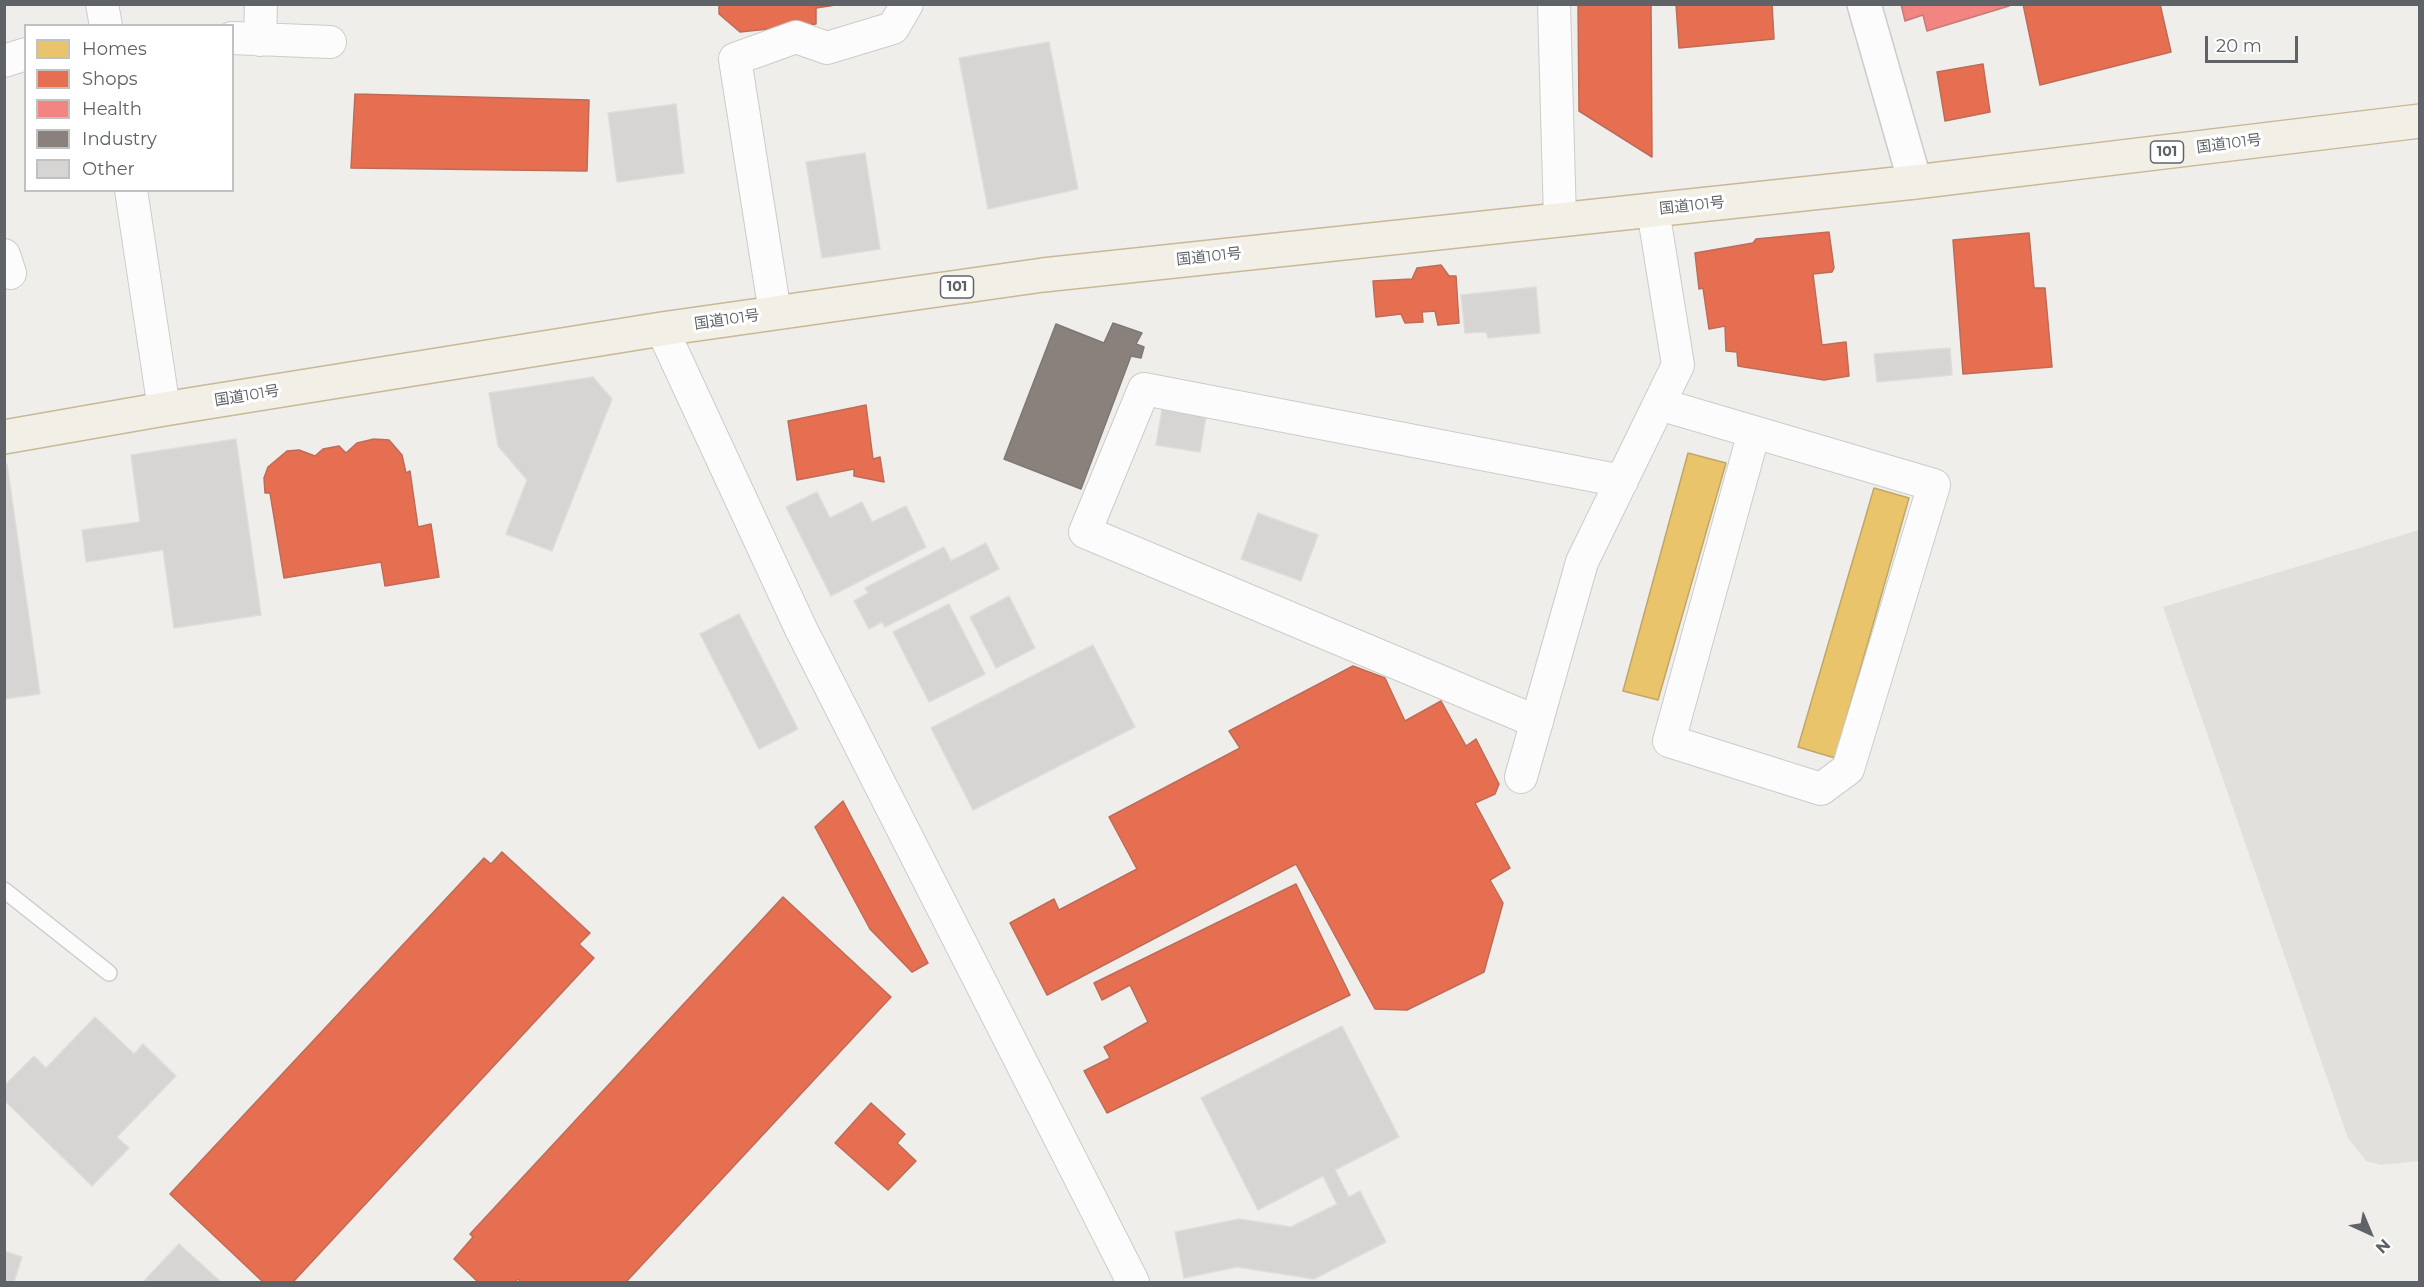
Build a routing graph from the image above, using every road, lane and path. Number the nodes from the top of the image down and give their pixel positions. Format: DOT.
graph roads {
  1 [pos="102,4"];
  2 [pos="261,4"];
  3 [pos="907,4"];
  4 [pos="1554,4"];
  5 [pos="1864,4"];
  6 [pos="106,24"];
  7 [pos="246,39"];
  8 [pos="330,42"];
  9 [pos="24,55"];
  10 [pos="4,61"];
  11 [pos="2420,121"];
  12 [pos="1915,182"];
  13 [pos="130,192"];
  14 [pos="1653,210"];
  15 [pos="1560,220"];
  16 [pos="775,313"];
  17 [pos="662,329"];
  18 [pos="1659,404"];
  19 [pos="164,409"];
  20 [pos="1754,432"];
  21 [pos="4,437"];
  22 [pos="1622,481"];
  23 [pos="1537,722"];
  24 [pos="1521,777"];
  25 [pos="4,890"];
  26 [pos="109,973"];
  27 [pos="1133,1282"];
  1 -- 6 [label="street"];
  2 -- 7 [label="street"];
  3 -- 16 [label="street"];
  4 -- 15 [label="street"];
  5 -- 12 [label="street"];
  7 -- 8 [label="street"];
  9 -- 10 [label="street"];
  11 -- 12 [label="highway, 国道101号 / 101"];
  12 -- 14 [label="highway, 国道101号 / 101"];
  13 -- 19 [label="street"];
  14 -- 15 [label="highway, 国道101号 / 101"];
  14 -- 18 [label="street"];
  15 -- 16 [label="highway, 国道101号 / 101"];
  16 -- 17 [label="highway, 国道101号 / 101"];
  17 -- 19 [label="highway, 国道101号 / 101"];
  17 -- 27 [label="street"];
  18 -- 20 [label="street"];
  18 -- 22 [label="street"];
  19 -- 21 [label="highway, 国道101号 / 101"];
  20 -- 20 [label="street"];
  22 -- 23 [label="street"];
  22 -- 23 [label="street"];
  23 -- 24 [label="street"];
  25 -- 26 [label="lane"];
}
